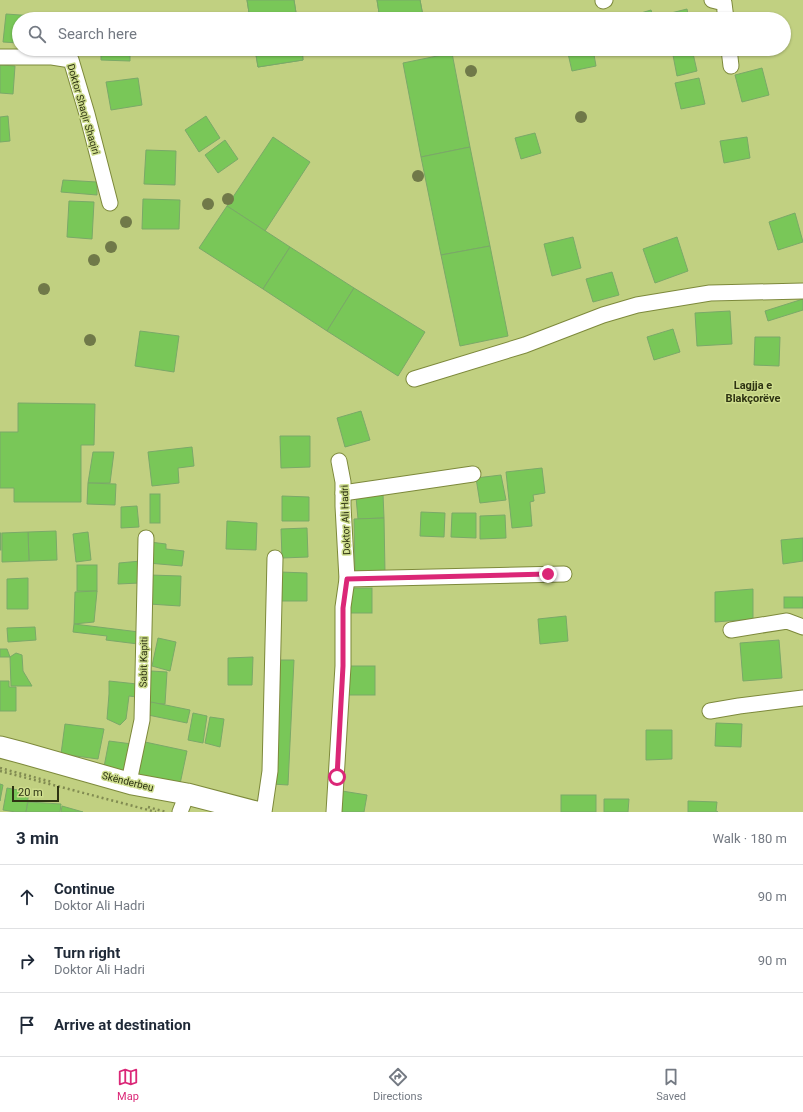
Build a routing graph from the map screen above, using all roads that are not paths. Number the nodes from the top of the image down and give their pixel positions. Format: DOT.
graph roads {
  1 [pos="712,0"];
  2 [pos="725,12"];
  3 [pos="730,56"];
  4 [pos="0,57"];
  5 [pos="731,66"];
  6 [pos="110,203"];
  7 [pos="803,291"];
  8 [pos="414,379"];
  9 [pos="339,460"];
  10 [pos="473,474"];
  11 [pos="343,493"];
  12 [pos="146,538"];
  13 [pos="275,558"];
  14 [pos="564,574"];
  15 [pos="347,579"];
  16 [pos="803,627"];
  17 [pos="731,630"];
  18 [pos="803,698"];
  19 [pos="710,711"];
  20 [pos="0,747"];
  21 [pos="132,784"];
  22 [pos="183,803"];
  23 [pos="256,812"];
  24 [pos="264,812"];
  25 [pos="334,812"];
  1 -- 2 [label="street"];
  3 -- 5 [label="street"];
  4 -- 6 [label="street, Doktor Shaqir Shaqiri"];
  7 -- 8 [label="street"];
  9 -- 11 [label="street, Doktor Ali Hadri"];
  10 -- 11 [label="street"];
  11 -- 15 [label="street, Doktor Ali Hadri"];
  12 -- 21 [label="street, Sabit Kapiti"];
  13 -- 24 [label="street"];
  14 -- 15 [label="street"];
  15 -- 25 [label="street, Doktor Ali Hadri"];
  16 -- 17 [label="street"];
  18 -- 19 [label="street"];
  20 -- 21 [label="main road, Skënderbeu"];
  21 -- 22 [label="main road, Skënderbeu"];
  22 -- 23 [label="main road, Skënderbeu"];
}
